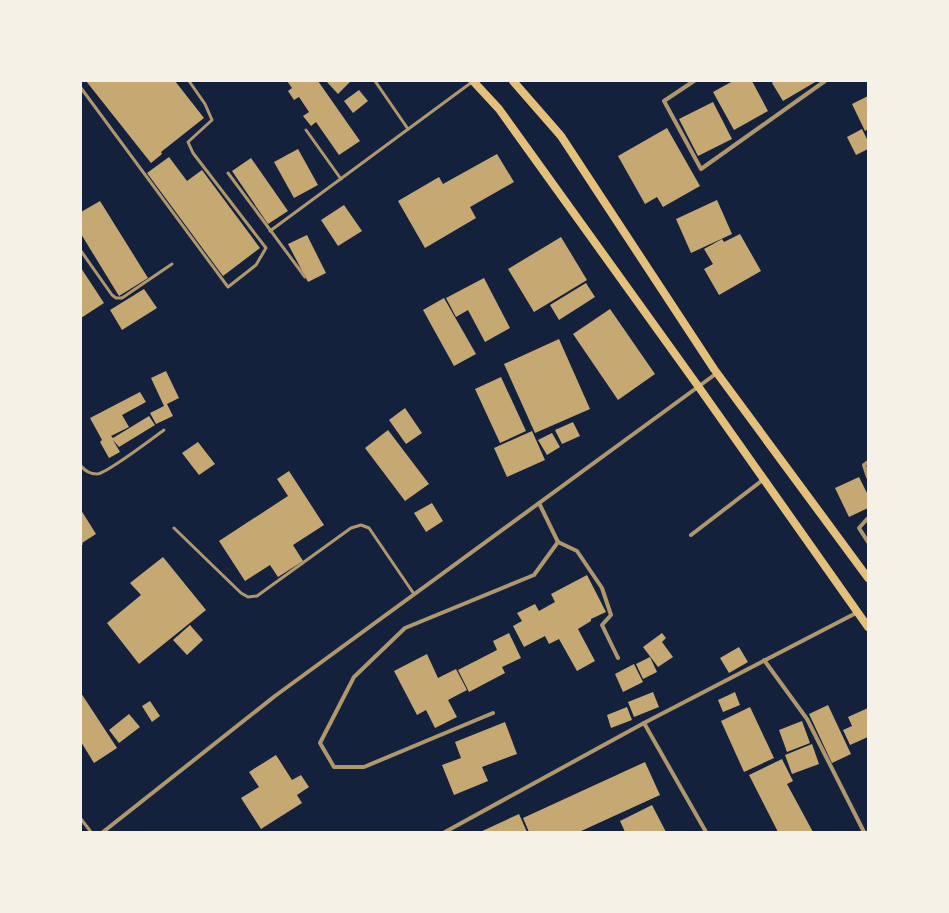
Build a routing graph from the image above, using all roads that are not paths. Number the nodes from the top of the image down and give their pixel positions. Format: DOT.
graph roads {
  1 [pos="189,81"];
  2 [pos="375,81"];
  3 [pos="473,81"];
  4 [pos="512,81"];
  5 [pos="694,81"];
  6 [pos="825,81"];
  7 [pos="81,88"];
  8 [pos="408,129"];
  9 [pos="306,130"];
  10 [pos="228,174"];
  11 [pos="341,179"];
  12 [pos="270,231"];
  13 [pos="81,251"];
  14 [pos="172,264"];
  15 [pos="304,277"];
  16 [pos="717,373"];
  17 [pos="698,386"];
  18 [pos="164,430"];
  19 [pos="868,462"];
  20 [pos="81,466"];
  21 [pos="868,476"];
  22 [pos="764,479"];
  23 [pos="539,503"];
  24 [pos="868,518"];
  25 [pos="174,528"];
  26 [pos="691,535"];
  27 [pos="558,542"];
  28 [pos="868,542"];
  29 [pos="868,578"];
  30 [pos="414,594"];
  31 [pos="858,611"];
  32 [pos="868,627"];
  33 [pos="618,658"];
  34 [pos="764,660"];
  35 [pos="493,713"];
  36 [pos="644,723"];
  37 [pos="81,819"];
  38 [pos="92,832"];
  39 [pos="103,832"];
  40 [pos="445,832"];
  41 [pos="706,832"];
  42 [pos="864,832"];
  1 -- 7 [label="lane"];
  2 -- 8 [label="lane"];
  3 -- 8 [label="lane"];
  3 -- 17 [label="main road"];
  4 -- 16 [label="main road"];
  5 -- 6 [label="street"];
  8 -- 11 [label="lane"];
  9 -- 11 [label="lane"];
  10 -- 12 [label="lane"];
  11 -- 12 [label="lane"];
  12 -- 15 [label="lane"];
  13 -- 14 [label="lane"];
  16 -- 17 [label="street"];
  16 -- 29 [label="main road"];
  17 -- 22 [label="main road"];
  17 -- 23 [label="street"];
  18 -- 20 [label="lane"];
  19 -- 21 [label="street"];
  22 -- 26 [label="street"];
  22 -- 31 [label="main road"];
  23 -- 27 [label="street"];
  23 -- 30 [label="street"];
  24 -- 28 [label="street"];
  25 -- 30 [label="lane"];
  27 -- 33 [label="street"];
  27 -- 35 [label="street"];
  30 -- 39 [label="street"];
  31 -- 32 [label="main road"];
  31 -- 34 [label="street"];
  34 -- 36 [label="street"];
  34 -- 42 [label="street"];
  36 -- 40 [label="street"];
  36 -- 41 [label="street"];
  37 -- 38 [label="lane"];
}
